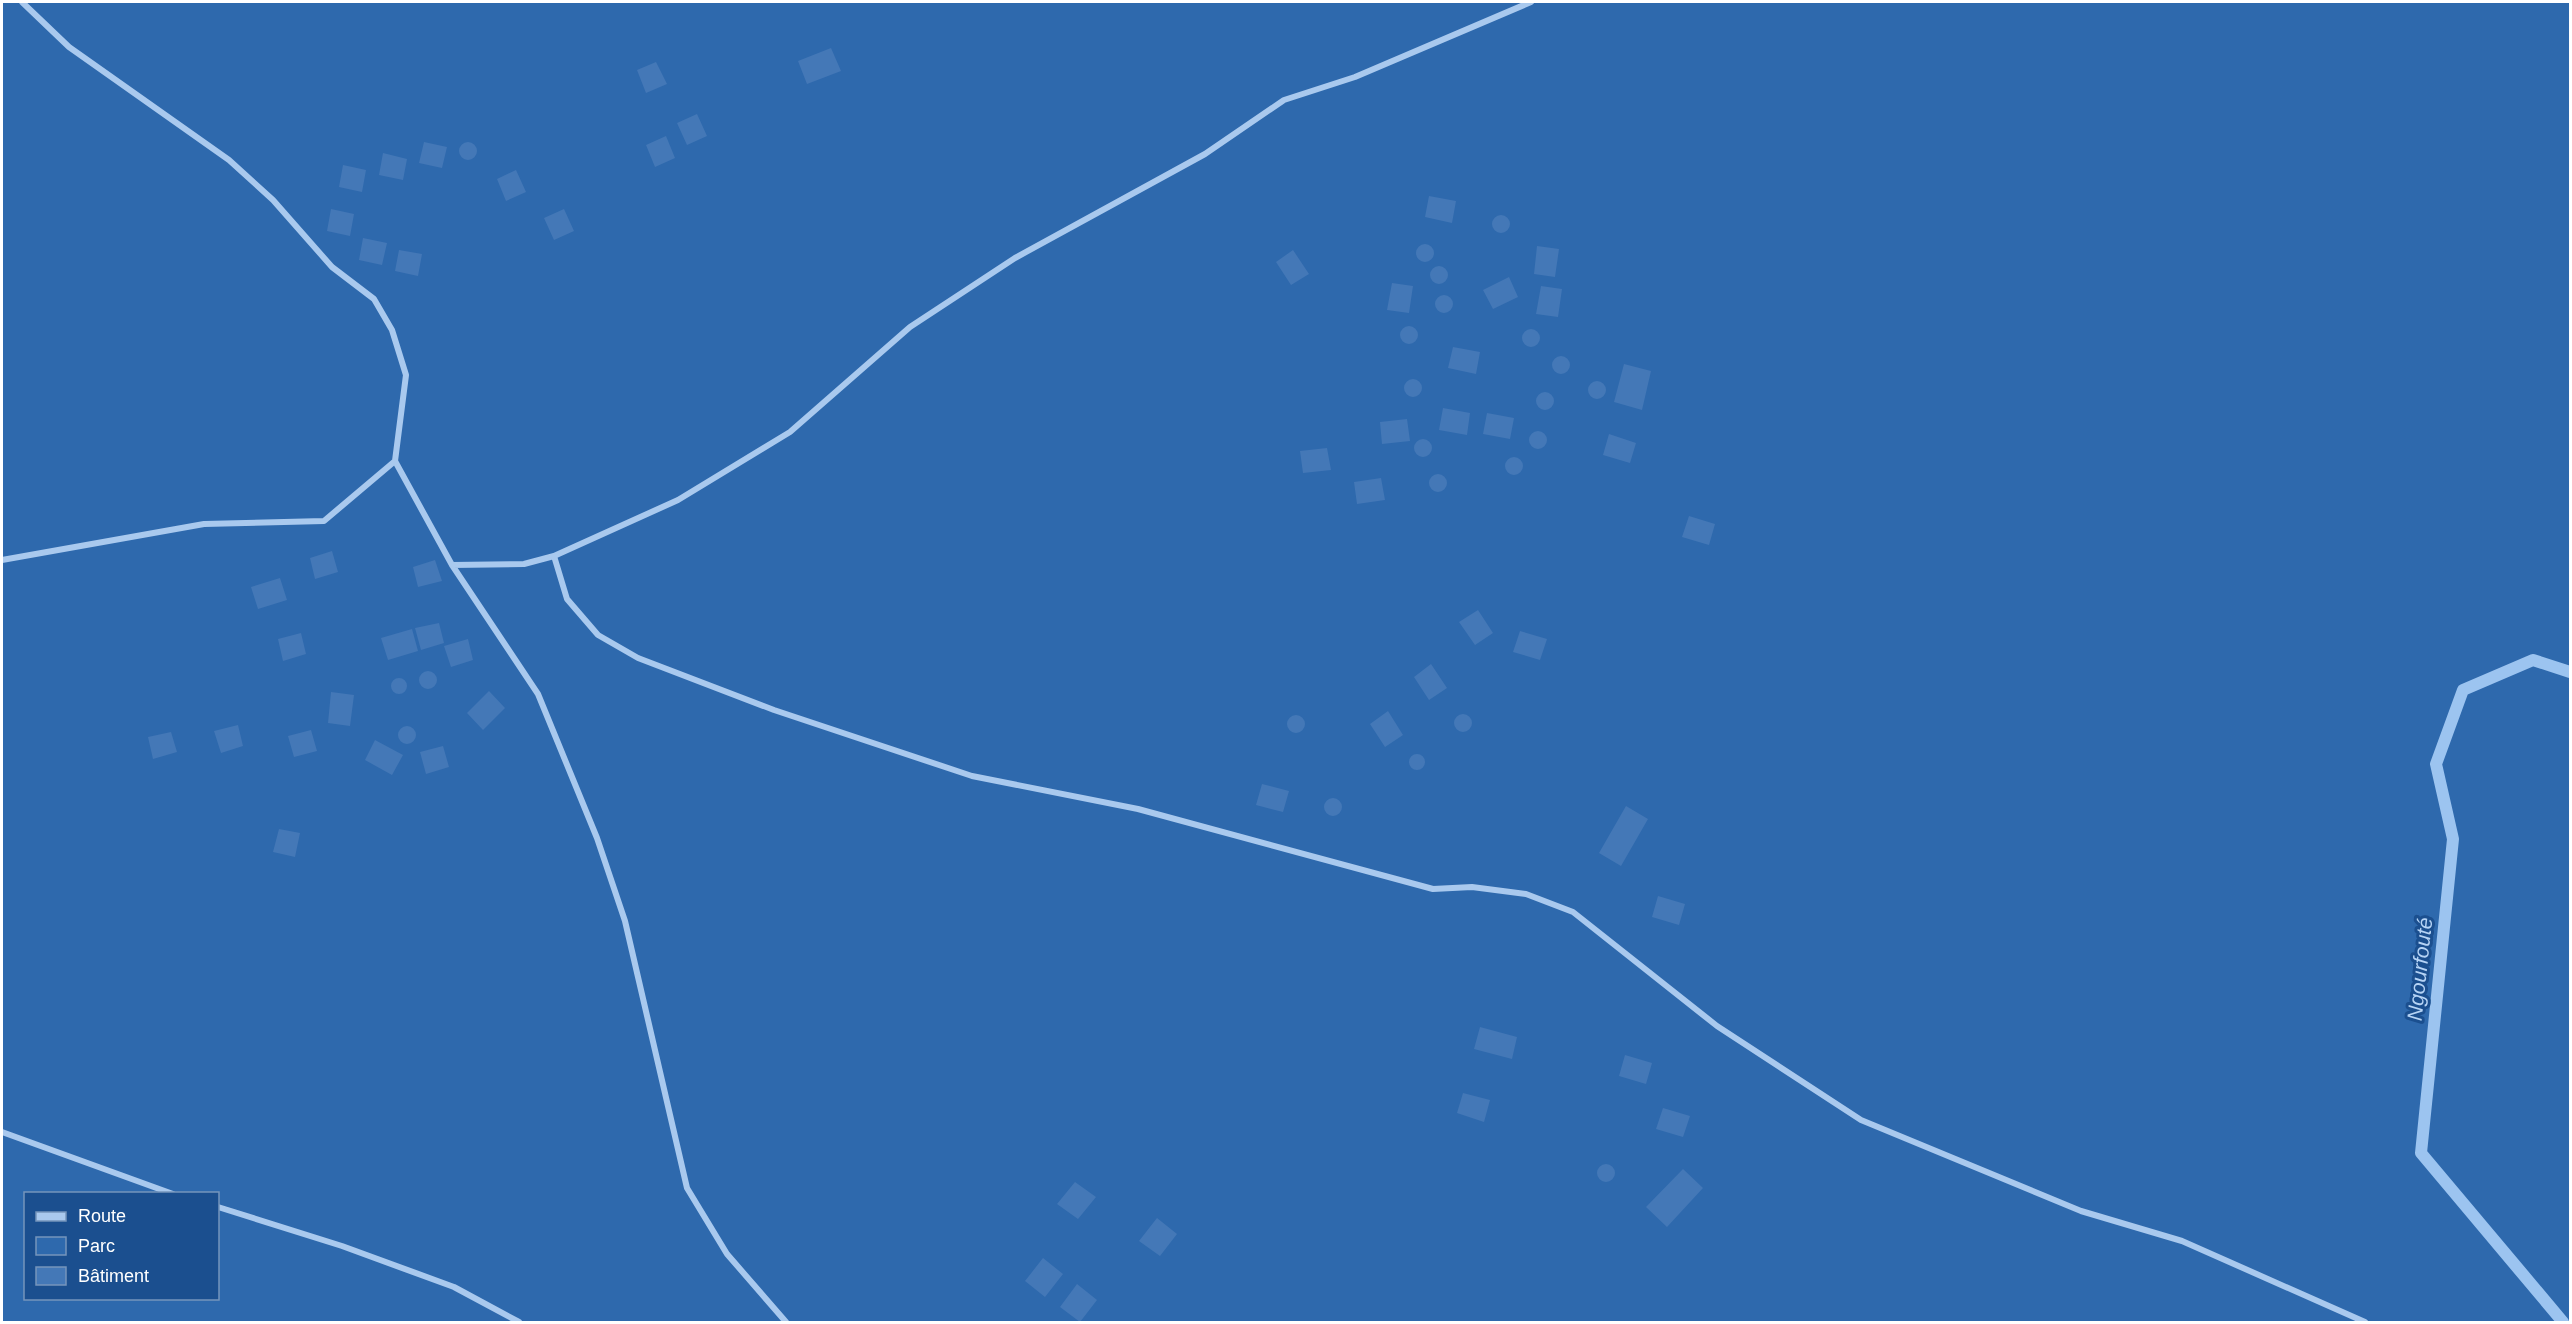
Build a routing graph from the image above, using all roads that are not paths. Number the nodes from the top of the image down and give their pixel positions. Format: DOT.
graph roads {
  1 [pos="22,2"];
  2 [pos="32,2"];
  3 [pos="1531,2"];
  4 [pos="32,11"];
  5 [pos="395,461"];
  6 [pos="554,556"];
  7 [pos="2,560"];
  8 [pos="452,565"];
  9 [pos="2,1132"];
  10 [pos="167,1192"];
  11 [pos="219,1207"];
  12 [pos="519,1323"];
  13 [pos="786,1323"];
  14 [pos="2365,1323"];
  1 -- 4 [label="street"];
  2 -- 4 [label="street"];
  3 -- 6 [label="street"];
  4 -- 5 [label="street"];
  5 -- 7 [label="street"];
  5 -- 8 [label="street"];
  6 -- 8 [label="street"];
  6 -- 14 [label="street"];
  8 -- 13 [label="street"];
  9 -- 10 [label="street"];
  11 -- 12 [label="street"];
}
